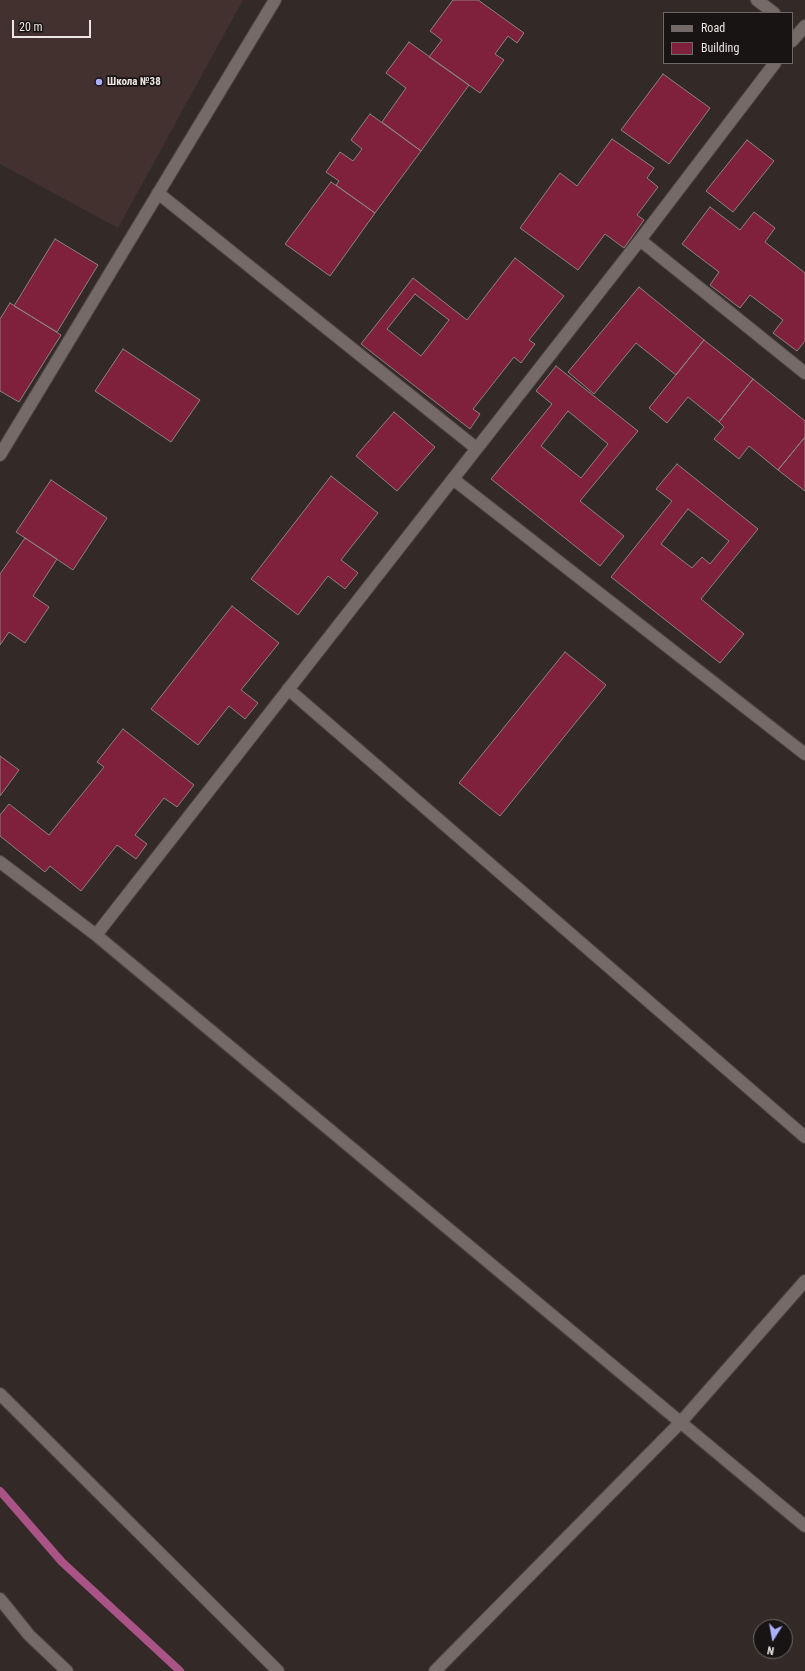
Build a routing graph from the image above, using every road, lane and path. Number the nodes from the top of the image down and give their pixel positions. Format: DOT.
graph roads {
  1 [pos="275,0"];
  2 [pos="757,0"];
  3 [pos="773,12"];
  4 [pos="774,64"];
  5 [pos="158,193"];
  6 [pos="640,240"];
  7 [pos="805,373"];
  8 [pos="476,448"];
  9 [pos="0,455"];
  10 [pos="452,479"];
  11 [pos="288,690"];
  12 [pos="805,754"];
  13 [pos="0,862"];
  14 [pos="96,935"];
  15 [pos="805,1137"];
  16 [pos="805,1281"];
  17 [pos="0,1394"];
  18 [pos="680,1423"];
  19 [pos="805,1526"];
  20 [pos="0,1599"];
  21 [pos="67,1671"];
  22 [pos="278,1671"];
  23 [pos="435,1671"];
  1 -- 5 [label="street"];
  2 -- 3 [label="street"];
  4 -- 6 [label="street"];
  5 -- 8 [label="street"];
  5 -- 9 [label="street"];
  6 -- 7 [label="street"];
  6 -- 8 [label="street"];
  8 -- 10 [label="street"];
  10 -- 11 [label="street"];
  10 -- 12 [label="street"];
  11 -- 14 [label="street"];
  11 -- 15 [label="street"];
  13 -- 14 [label="street"];
  14 -- 18 [label="street"];
  16 -- 18 [label="street"];
  17 -- 22 [label="street"];
  18 -- 19 [label="street"];
  18 -- 23 [label="street"];
  20 -- 21 [label="street"];
}
